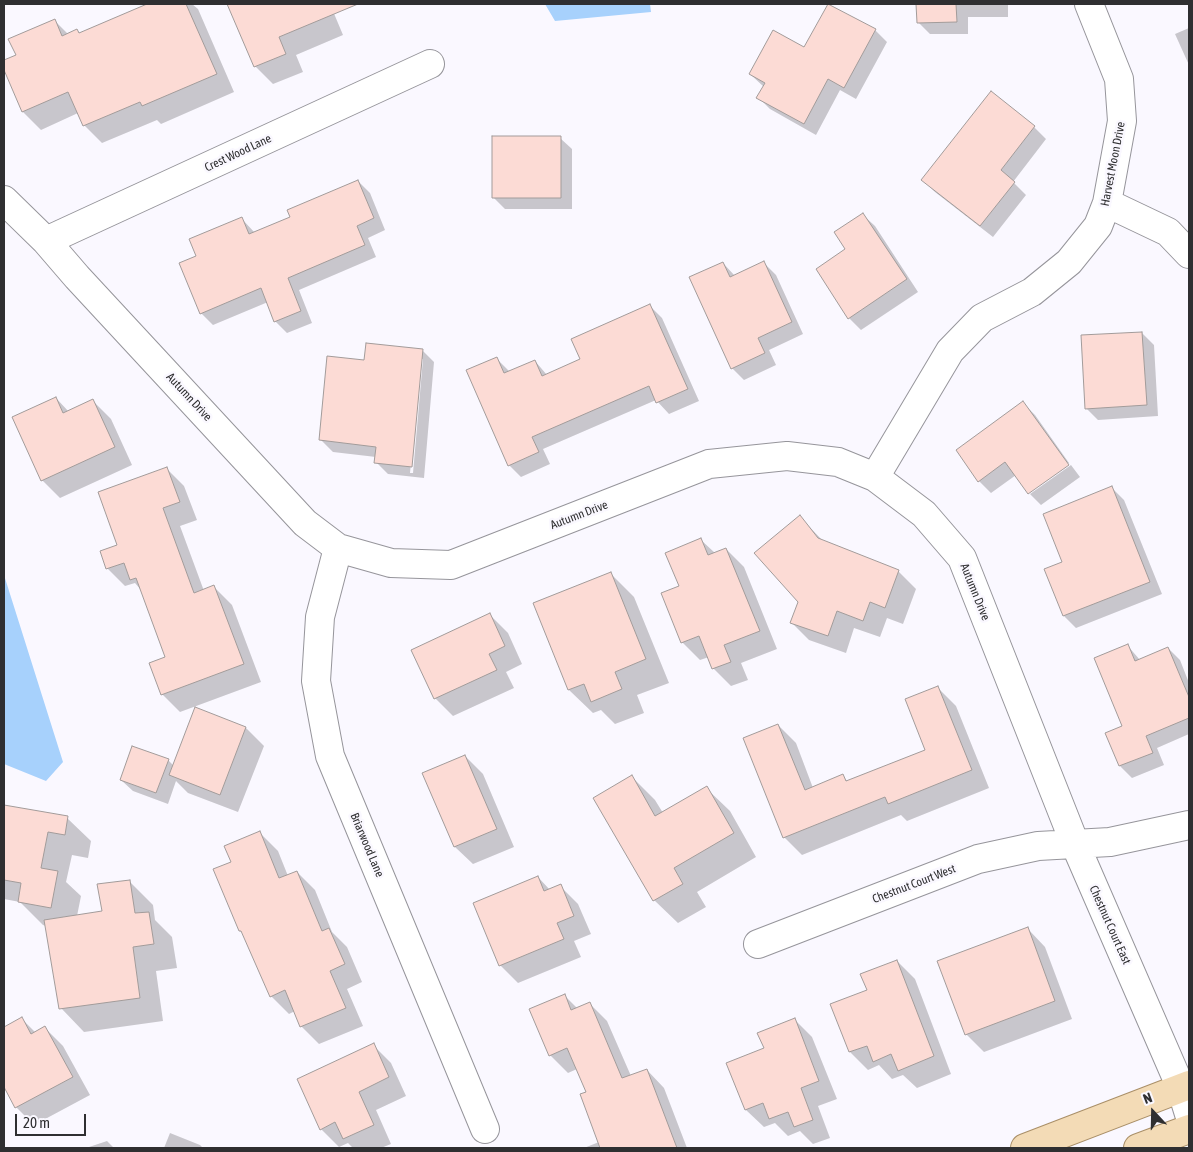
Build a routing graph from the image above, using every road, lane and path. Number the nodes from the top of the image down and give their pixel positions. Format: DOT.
graph roads {
  1 [pos="1089,4"];
  2 [pos="430,64"];
  3 [pos="4,200"];
  4 [pos="1107,203"];
  5 [pos="46,241"];
  6 [pos="1189,254"];
  7 [pos="875,477"];
  8 [pos="338,548"];
  9 [pos="1189,825"];
  10 [pos="1075,844"];
  11 [pos="758,944"];
  12 [pos="1185,1087"];
  13 [pos="1189,1114"];
  14 [pos="485,1128"];
  15 [pos="1189,1129"];
  16 [pos="1025,1148"];
  17 [pos="1138,1148"];
  1 -- 4 [label="street, Harvest Moon Drive"];
  2 -- 5 [label="street, Crest Wood Lane"];
  3 -- 5 [label="street, Autumn Drive"];
  4 -- 6 [label="street"];
  4 -- 7 [label="street, Harvest Moon Drive"];
  5 -- 8 [label="street, Autumn Drive"];
  7 -- 8 [label="street, Autumn Drive"];
  7 -- 10 [label="street, Autumn Drive"];
  8 -- 14 [label="street, Briarwood Lane"];
  9 -- 10 [label="street"];
  10 -- 11 [label="street, Chestnut Court West"];
  10 -- 12 [label="street, Chestnut Court East"];
  12 -- 13 [label="street, Chestnut Court East"];
  12 -- 16 [label="main road"];
  15 -- 17 [label="main road"];
}
